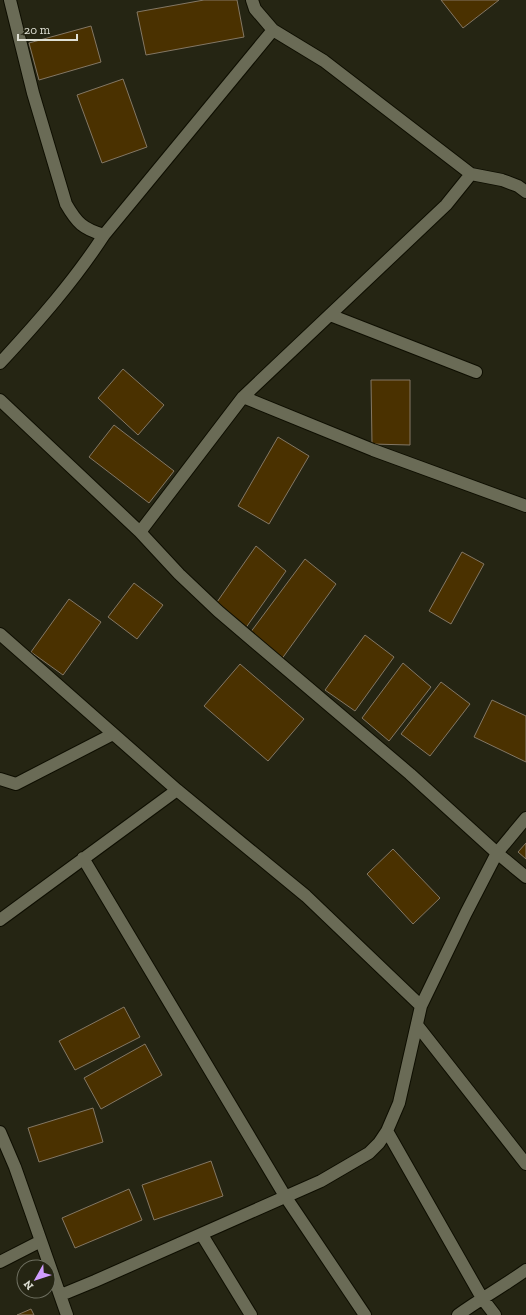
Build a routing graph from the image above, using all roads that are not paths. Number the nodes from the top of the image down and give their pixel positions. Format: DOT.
graph roads {
  1 [pos="10,0"];
  2 [pos="252,0"];
  3 [pos="273,30"];
  4 [pos="472,174"];
  5 [pos="526,192"];
  6 [pos="104,234"];
  7 [pos="330,315"];
  8 [pos="0,363"];
  9 [pos="476,372"];
  10 [pos="243,397"];
  11 [pos="0,400"];
  12 [pos="526,506"];
  13 [pos="140,532"];
  14 [pos="0,634"];
  15 [pos="114,734"];
  16 [pos="1,780"];
  17 [pos="177,790"];
  18 [pos="526,818"];
  19 [pos="497,854"];
  20 [pos="83,858"];
  21 [pos="526,877"];
  22 [pos="0,920"];
  23 [pos="421,1006"];
  24 [pos="417,1025"];
  25 [pos="387,1131"];
  26 [pos="0,1132"];
  27 [pos="526,1164"];
  28 [pos="285,1196"];
  29 [pos="202,1235"];
  30 [pos="41,1241"];
  31 [pos="0,1262"];
  32 [pos="526,1270"];
  33 [pos="61,1295"];
  34 [pos="482,1298"];
  35 [pos="67,1315"];
  36 [pos="250,1315"];
  37 [pos="365,1315"];
  38 [pos="458,1315"];
  39 [pos="495,1315"];
  1 -- 6 [label="street"];
  2 -- 3 [label="street"];
  3 -- 4 [label="street"];
  3 -- 6 [label="street"];
  4 -- 5 [label="street"];
  4 -- 7 [label="street"];
  6 -- 8 [label="street"];
  7 -- 9 [label="street"];
  7 -- 10 [label="street"];
  10 -- 12 [label="street"];
  10 -- 13 [label="street"];
  11 -- 13 [label="street"];
  13 -- 19 [label="street"];
  14 -- 15 [label="street"];
  15 -- 16 [label="street"];
  15 -- 17 [label="street"];
  17 -- 20 [label="street"];
  17 -- 23 [label="street"];
  18 -- 19 [label="street"];
  19 -- 21 [label="street"];
  19 -- 23 [label="street"];
  20 -- 22 [label="street"];
  20 -- 28 [label="street"];
  23 -- 24 [label="street"];
  24 -- 25 [label="street"];
  24 -- 27 [label="street"];
  25 -- 28 [label="street"];
  25 -- 34 [label="street"];
  26 -- 30 [label="street"];
  28 -- 29 [label="street"];
  28 -- 37 [label="street"];
  29 -- 33 [label="street"];
  29 -- 36 [label="street"];
  30 -- 31 [label="street"];
  30 -- 33 [label="street"];
  32 -- 34 [label="street"];
  33 -- 35 [label="street"];
  34 -- 38 [label="street"];
  34 -- 39 [label="street"];
}
